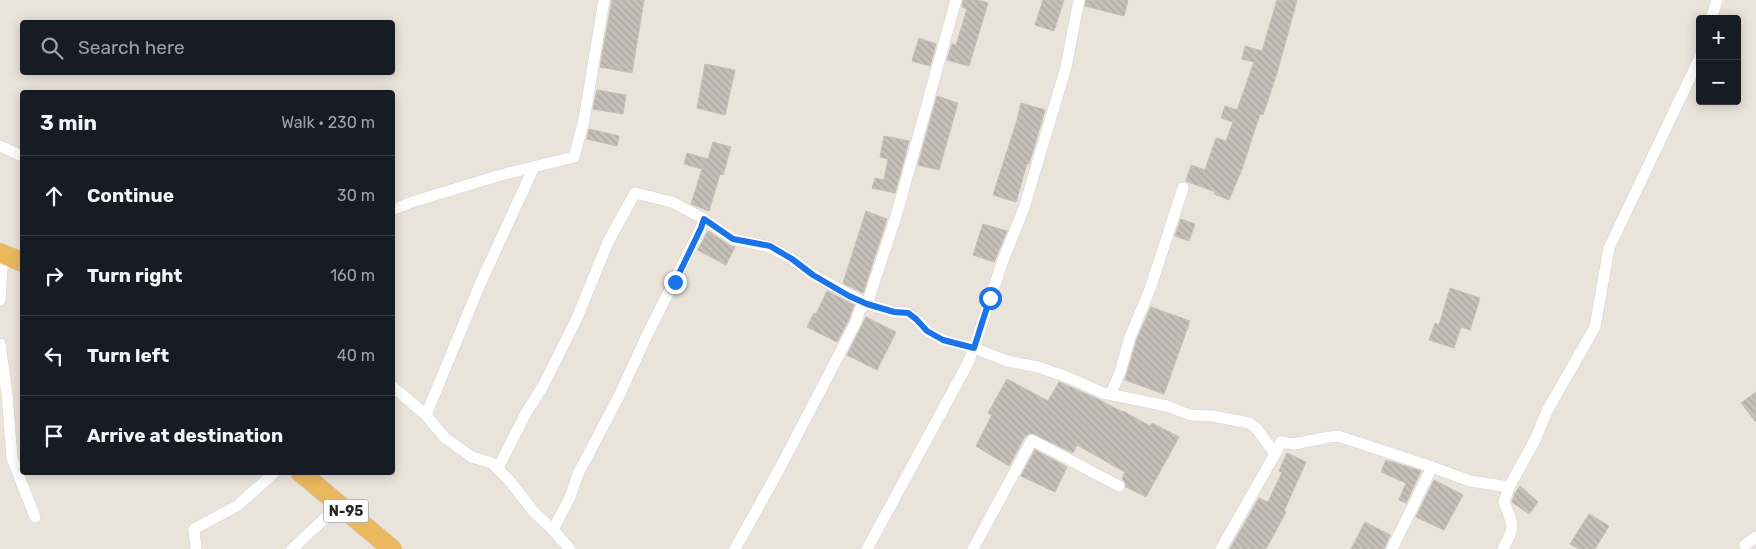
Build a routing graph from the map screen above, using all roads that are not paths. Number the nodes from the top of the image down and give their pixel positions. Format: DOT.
graph roads {
  1 [pos="604,0"];
  2 [pos="956,0"];
  3 [pos="1079,0"];
  4 [pos="1717,0"];
  5 [pos="1712,15"];
  6 [pos="1699,60"];
  7 [pos="0,146"];
  8 [pos="20,155"];
  9 [pos="534,167"];
  10 [pos="1183,188"];
  11 [pos="395,209"];
  12 [pos="704,219"];
  13 [pos="2,253"];
  14 [pos="20,261"];
  15 [pos="0,300"];
  16 [pos="867,304"];
  17 [pos="0,344"];
  18 [pos="974,348"];
  19 [pos="395,389"];
  20 [pos="1111,394"];
  21 [pos="426,415"];
  22 [pos="1275,454"];
  23 [pos="1432,467"];
  24 [pos="498,468"];
  25 [pos="272,475"];
  26 [pos="304,475"];
  27 [pos="1119,486"];
  28 [pos="1509,487"];
  29 [pos="339,505"];
  30 [pos="35,517"];
  31 [pos="554,530"];
  32 [pos="1756,537"];
  33 [pos="1745,545"];
  34 [pos="196,549"];
  35 [pos="292,549"];
  36 [pos="392,549"];
  37 [pos="570,549"];
  38 [pos="735,549"];
  39 [pos="867,549"];
  40 [pos="972,549"];
  41 [pos="1220,549"];
  42 [pos="1392,549"];
  43 [pos="1503,549"];
  1 -- 9 [label="street"];
  2 -- 16 [label="street"];
  3 -- 18 [label="street"];
  4 -- 5 [label="street"];
  6 -- 28 [label="street"];
  7 -- 8 [label="street"];
  9 -- 11 [label="street"];
  9 -- 21 [label="street"];
  10 -- 20 [label="street"];
  12 -- 16 [label="street"];
  12 -- 24 [label="street"];
  12 -- 31 [label="street"];
  13 -- 14 [label="highway"];
  13 -- 15 [label="street"];
  16 -- 18 [label="street"];
  16 -- 38 [label="street"];
  17 -- 30 [label="street"];
  18 -- 20 [label="street"];
  18 -- 39 [label="street"];
  19 -- 21 [label="street"];
  20 -- 22 [label="street"];
  21 -- 24 [label="street"];
  22 -- 23 [label="street"];
  22 -- 41 [label="street"];
  23 -- 28 [label="street"];
  23 -- 42 [label="street"];
  24 -- 31 [label="street"];
  25 -- 34 [label="street"];
  26 -- 29 [label="highway, N-95"];
  27 -- 40 [label="street"];
  28 -- 43 [label="street"];
  29 -- 35 [label="street"];
  29 -- 36 [label="highway, N-95"];
  31 -- 37 [label="street"];
  32 -- 33 [label="street"];
}
